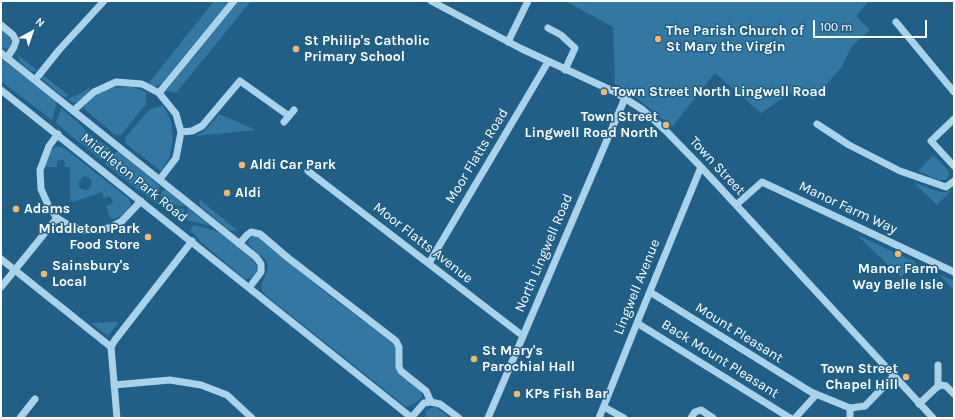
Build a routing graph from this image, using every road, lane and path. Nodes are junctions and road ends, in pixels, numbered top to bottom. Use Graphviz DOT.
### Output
graph roads {
  1 [pos="104,1"];
  2 [pos="234,1"];
  3 [pos="431,1"];
  4 [pos="528,1"];
  5 [pos="896,22"];
  6 [pos="1,25"];
  7 [pos="548,28"];
  8 [pos="508,42"];
  9 [pos="4,55"];
  10 [pos="548,62"];
  11 [pos="565,70"];
  12 [pos="35,80"];
  13 [pos="954,92"];
  14 [pos="159,93"];
  15 [pos="2,94"];
  16 [pos="625,98"];
  17 [pos="73,111"];
  18 [pos="954,119"];
  19 [pos="284,122"];
  20 [pos="817,124"];
  21 [pos="181,132"];
  22 [pos="58,134"];
  23 [pos="954,166"];
  24 [pos="701,167"];
  25 [pos="308,171"];
  26 [pos="160,179"];
  27 [pos="954,181"];
  28 [pos="141,201"];
  29 [pos="736,205"];
  30 [pos="57,218"];
  31 [pos="192,241"];
  32 [pos="240,244"];
  33 [pos="1,259"];
  34 [pos="429,263"];
  35 [pos="14,271"];
  36 [pos="954,272"];
  37 [pos="1,288"];
  38 [pos="249,288"];
  39 [pos="650,292"];
  40 [pos="637,323"];
  41 [pos="523,336"];
  42 [pos="111,347"];
  43 [pos="938,365"];
  44 [pos="894,376"];
  45 [pos="114,385"];
  46 [pos="938,386"];
  47 [pos="954,394"];
  48 [pos="816,395"];
  49 [pos="35,399"];
  50 [pos="431,402"];
  51 [pos="919,404"];
  52 [pos="604,407"];
  53 [pos="850,408"];
  54 [pos="20,418"];
  55 [pos="117,418"];
  56 [pos="252,418"];
  57 [pos="412,418"];
  58 [pos="459,418"];
  59 [pos="488,418"];
  60 [pos="599,418"];
  61 [pos="624,418"];
  62 [pos="691,418"];
  63 [pos="713,418"];
  64 [pos="790,418"];
  65 [pos="795,418"];
  66 [pos="850,418"];
  67 [pos="933,418"];
  1 -- 12 [label="street"];
  2 -- 14 [label="street"];
  3 -- 8 [label="street, Town Street"];
  4 -- 8 [label="street"];
  5 -- 13 [label="street"];
  6 -- 9 [label="street, Middleton Park Road"];
  7 -- 11 [label="street"];
  8 -- 10 [label="street, Town Street"];
  9 -- 12 [label="street, Middleton Park Road"];
  10 -- 11 [label="street, Town Street"];
  10 -- 34 [label="street, Moor Flatts Road"];
  11 -- 16 [label="street, Town Street"];
  12 -- 17 [label="street, Middleton Park Road"];
  14 -- 17 [label="street"];
  14 -- 21 [label="street"];
  15 -- 22 [label="street, Middleton Park Road"];
  16 -- 24 [label="street, Town Street"];
  16 -- 41 [label="street, North Lingwell Road"];
  17 -- 26 [label="street, Middleton Park Road"];
  18 -- 23 [label="street"];
  19 -- 21 [label="street"];
  20 -- 27 [label="street"];
  21 -- 26 [label="street"];
  22 -- 28 [label="street, Middleton Park Road"];
  22 -- 30 [label="street"];
  24 -- 29 [label="street, Town Street"];
  24 -- 39 [label="street, Lingwell Avenue"];
  25 -- 34 [label="street, Moor Flatts Avenue"];
  26 -- 32 [label="street, Middleton Park Road"];
  28 -- 30 [label="street"];
  28 -- 31 [label="street, Middleton Park Road"];
  29 -- 36 [label="street, Manor Farm Way"];
  29 -- 44 [label="street, Town Street"];
  30 -- 35 [label="street"];
  31 -- 38 [label="street, Middleton Park Road"];
  31 -- 42 [label="street"];
  32 -- 38 [label="street, Middleton Park Road"];
  32 -- 50 [label="street"];
  33 -- 35 [label="street"];
  34 -- 41 [label="street, Moor Flatts Avenue"];
  35 -- 37 [label="street"];
  35 -- 42 [label="street"];
  38 -- 57 [label="street, Middleton Park Road"];
  39 -- 40 [label="street, Lingwell Avenue"];
  39 -- 48 [label="street, Mount Pleasant"];
  40 -- 52 [label="street, Lingwell Avenue"];
  40 -- 64 [label="street, Back Mount Pleasant"];
  41 -- 59 [label="street, North Lingwell Road"];
  42 -- 45 [label="street"];
  43 -- 46 [label="street"];
  44 -- 51 [label="street, Town Street"];
  44 -- 53 [label="street"];
  45 -- 55 [label="street"];
  45 -- 56 [label="street"];
  46 -- 47 [label="street"];
  46 -- 51 [label="street"];
  48 -- 53 [label="street, Mount Pleasant"];
  48 -- 65 [label="street"];
  49 -- 54 [label="street"];
  50 -- 57 [label="street"];
  50 -- 58 [label="street"];
  51 -- 67 [label="street, Town Street"];
  52 -- 60 [label="street, Lingwell Avenue"];
  52 -- 61 [label="street"];
  53 -- 66 [label="street"];
  62 -- 63 [label="street"];
}
